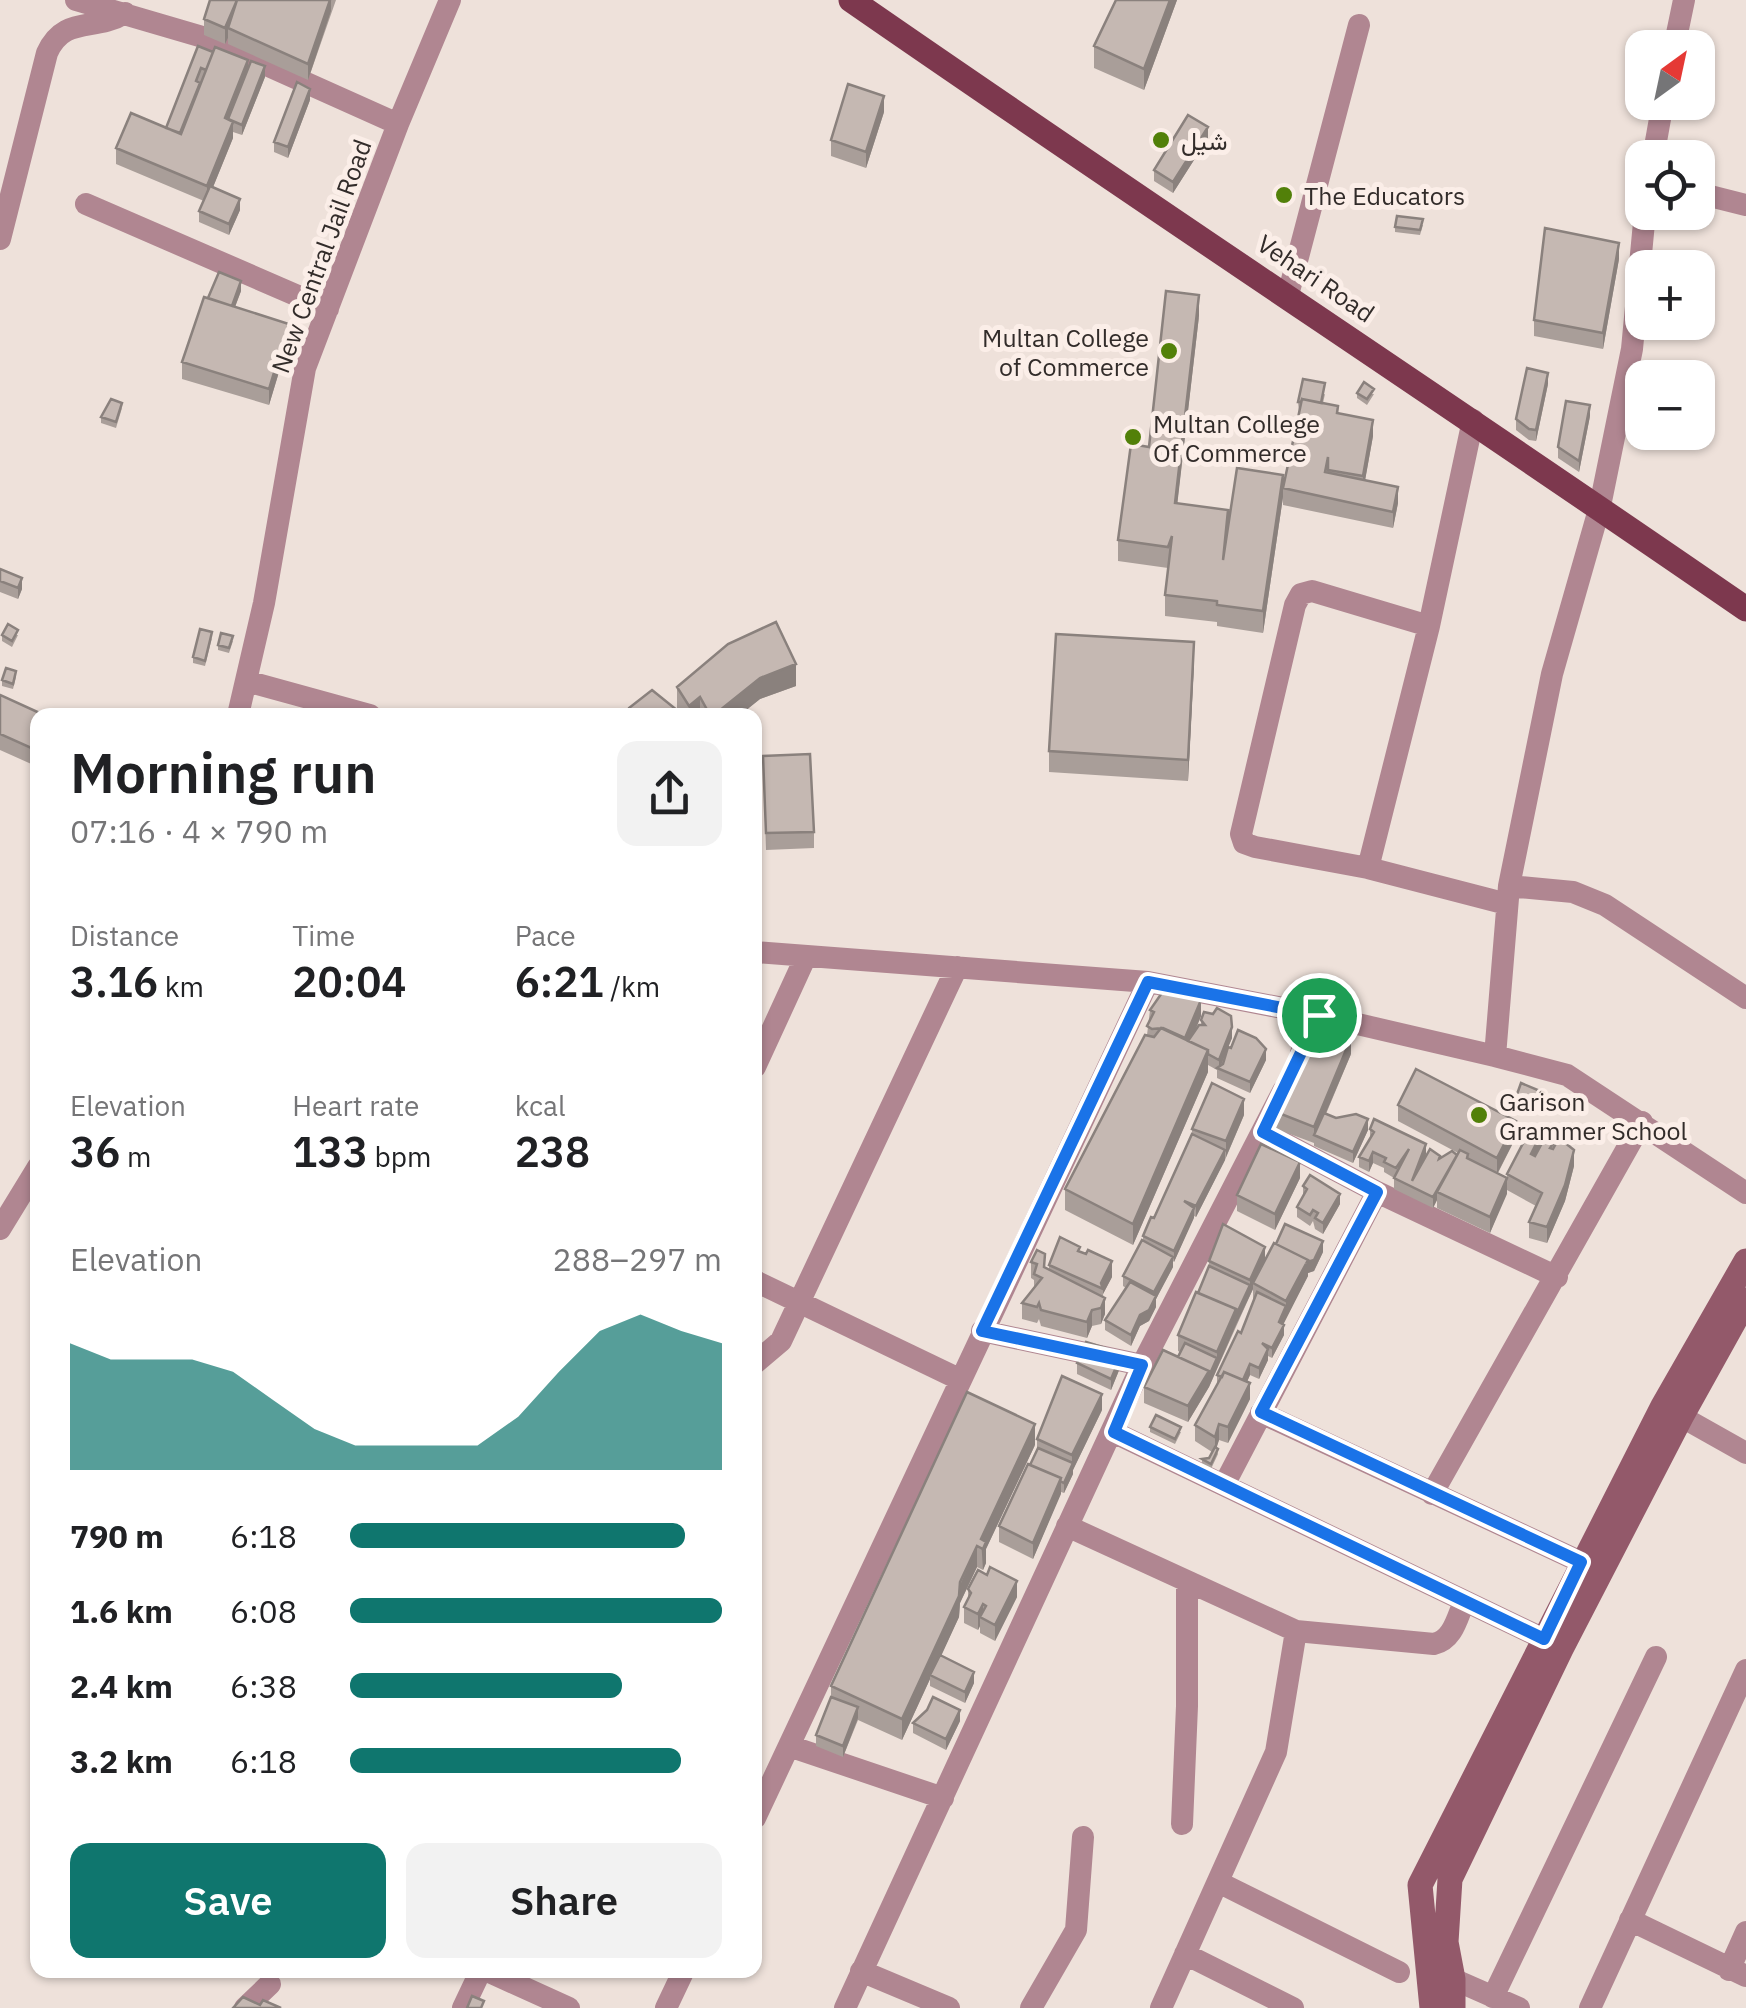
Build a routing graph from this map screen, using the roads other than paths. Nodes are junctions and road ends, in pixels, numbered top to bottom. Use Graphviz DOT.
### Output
graph roads {
  1 [pos="76,0"];
  2 [pos="450,0"];
  3 [pos="852,0"];
  4 [pos="1684,0"];
  5 [pos="125,12"];
  6 [pos="1359,25"];
  7 [pos="1678,30"];
  8 [pos="398,124"];
  9 [pos="1715,198"];
  10 [pos="86,204"];
  11 [pos="1746,206"];
  12 [pos="1643,230"];
  13 [pos="0,239"];
  14 [pos="1288,295"];
  15 [pos="328,309"];
  16 [pos="1473,420"];
  17 [pos="1600,506"];
  18 [pos="1746,609"];
  19 [pos="1430,626"];
  20 [pos="246,681"];
  21 [pos="240,708"];
  22 [pos="344,708"];
  23 [pos="1368,868"];
  24 [pos="1508,895"];
  25 [pos="762,953"];
  26 [pos="806,956"];
  27 [pos="957,967"];
  28 [pos="1148,982"];
  29 [pos="1746,998"];
  30 [pos="1319,1015"];
  31 [pos="762,1052"];
  32 [pos="1495,1056"];
  33 [pos="1642,1122"];
  34 [pos="1263,1132"];
  35 [pos="30,1180"];
  36 [pos="1377,1192"];
  37 [pos="1746,1193"];
  38 [pos="0,1229"];
  39 [pos="1746,1261"];
  40 [pos="1558,1277"];
  41 [pos="762,1285"];
  42 [pos="1746,1300"];
  43 [pos="799,1304"];
  44 [pos="982,1331"];
  45 [pos="762,1358"];
  46 [pos="1142,1365"];
  47 [pos="961,1380"];
  48 [pos="1261,1412"];
  49 [pos="1672,1412"];
  50 [pos="1114,1432"];
  51 [pos="1746,1453"];
  52 [pos="1224,1485"];
  53 [pos="1432,1494"];
  54 [pos="1067,1526"];
  55 [pos="1581,1562"];
  56 [pos="1187,1582"];
  57 [pos="1464,1602"];
  58 [pos="1296,1630"];
  59 [pos="1544,1639"];
  60 [pos="1656,1657"];
  61 [pos="1746,1670"];
  62 [pos="788,1746"];
  63 [pos="943,1798"];
  64 [pos="762,1803"];
  65 [pos="1182,1824"];
  66 [pos="1083,1837"];
  67 [pos="1218,1882"];
  68 [pos="1630,1920"];
  69 [pos="1746,1932"];
  70 [pos="1185,1954"];
  71 [pos="861,1970"];
  72 [pos="1399,1972"];
  73 [pos="1738,1973"];
  74 [pos="479,1978"];
  75 [pos="501,1978"];
  76 [pos="680,1978"];
  77 [pos="1453,1980"];
  78 [pos="1493,1997"];
  79 [pos="462,2008"];
  80 [pos="569,2008"];
  81 [pos="666,2008"];
  82 [pos="845,2008"];
  83 [pos="949,2008"];
  84 [pos="1031,2008"];
  85 [pos="1161,2008"];
  86 [pos="1293,2008"];
  87 [pos="1432,2008"];
  88 [pos="1453,2008"];
  89 [pos="1519,2008"];
  90 [pos="1590,2008"];
  1 -- 5 [label="street"];
  2 -- 8 [label="street, New Central Jail Road"];
  3 -- 14 [label="main road, Vehari Road"];
  4 -- 7 [label="street"];
  5 -- 8 [label="street"];
  5 -- 13 [label="street"];
  6 -- 14 [label="street"];
  8 -- 15 [label="street, New Central Jail Road"];
  9 -- 11 [label="street"];
  10 -- 15 [label="street"];
  12 -- 17 [label="street"];
  14 -- 16 [label="main road, Vehari Road"];
  15 -- 20 [label="street, New Central Jail Road"];
  16 -- 17 [label="main road, Vehari Road"];
  16 -- 19 [label="street"];
  17 -- 18 [label="main road, Vehari Road"];
  17 -- 24 [label="street"];
  19 -- 23 [label="street"];
  19 -- 23 [label="street"];
  20 -- 21 [label="street, New Central Jail Road"];
  20 -- 22 [label="street"];
  23 -- 24 [label="street"];
  24 -- 29 [label="street"];
  24 -- 32 [label="street"];
  25 -- 26 [label="street"];
  26 -- 27 [label="street"];
  26 -- 31 [label="street"];
  27 -- 28 [label="street"];
  27 -- 43 [label="street"];
  28 -- 30 [label="street"];
  28 -- 44 [label="street"];
  30 -- 32 [label="street"];
  30 -- 34 [label="street"];
  32 -- 33 [label="street"];
  33 -- 37 [label="street"];
  33 -- 40 [label="street"];
  34 -- 36 [label="street"];
  34 -- 46 [label="street"];
  35 -- 38 [label="street"];
  36 -- 40 [label="street"];
  36 -- 48 [label="street"];
  39 -- 49 [label="main road"];
  40 -- 53 [label="street"];
  41 -- 43 [label="street"];
  42 -- 49 [label="main road"];
  43 -- 45 [label="street"];
  43 -- 47 [label="street"];
  44 -- 46 [label="street"];
  44 -- 47 [label="street"];
  46 -- 50 [label="street"];
  47 -- 62 [label="street"];
  48 -- 52 [label="street"];
  48 -- 53 [label="street"];
  49 -- 51 [label="street"];
  49 -- 55 [label="main road"];
  49 -- 77 [label="main road"];
  50 -- 52 [label="street"];
  50 -- 54 [label="street"];
  52 -- 57 [label="street"];
  53 -- 55 [label="street"];
  54 -- 56 [label="street"];
  54 -- 63 [label="street"];
  55 -- 59 [label="main road"];
  56 -- 58 [label="street"];
  56 -- 65 [label="street"];
  57 -- 58 [label="street"];
  57 -- 59 [label="street"];
  58 -- 67 [label="street"];
  59 -- 87 [label="main road"];
  60 -- 78 [label="street"];
  61 -- 68 [label="street"];
  62 -- 63 [label="street"];
  62 -- 64 [label="street"];
  63 -- 71 [label="street"];
  66 -- 84 [label="street"];
  67 -- 70 [label="street"];
  67 -- 72 [label="street"];
  68 -- 73 [label="street"];
  68 -- 90 [label="street"];
  69 -- 73 [label="street"];
  70 -- 85 [label="street"];
  70 -- 86 [label="street"];
  71 -- 82 [label="street"];
  71 -- 83 [label="street"];
  74 -- 79 [label="street"];
  75 -- 80 [label="street"];
  76 -- 81 [label="street"];
  77 -- 78 [label="street"];
  77 -- 88 [label="main road"];
  78 -- 89 [label="street"];
}
